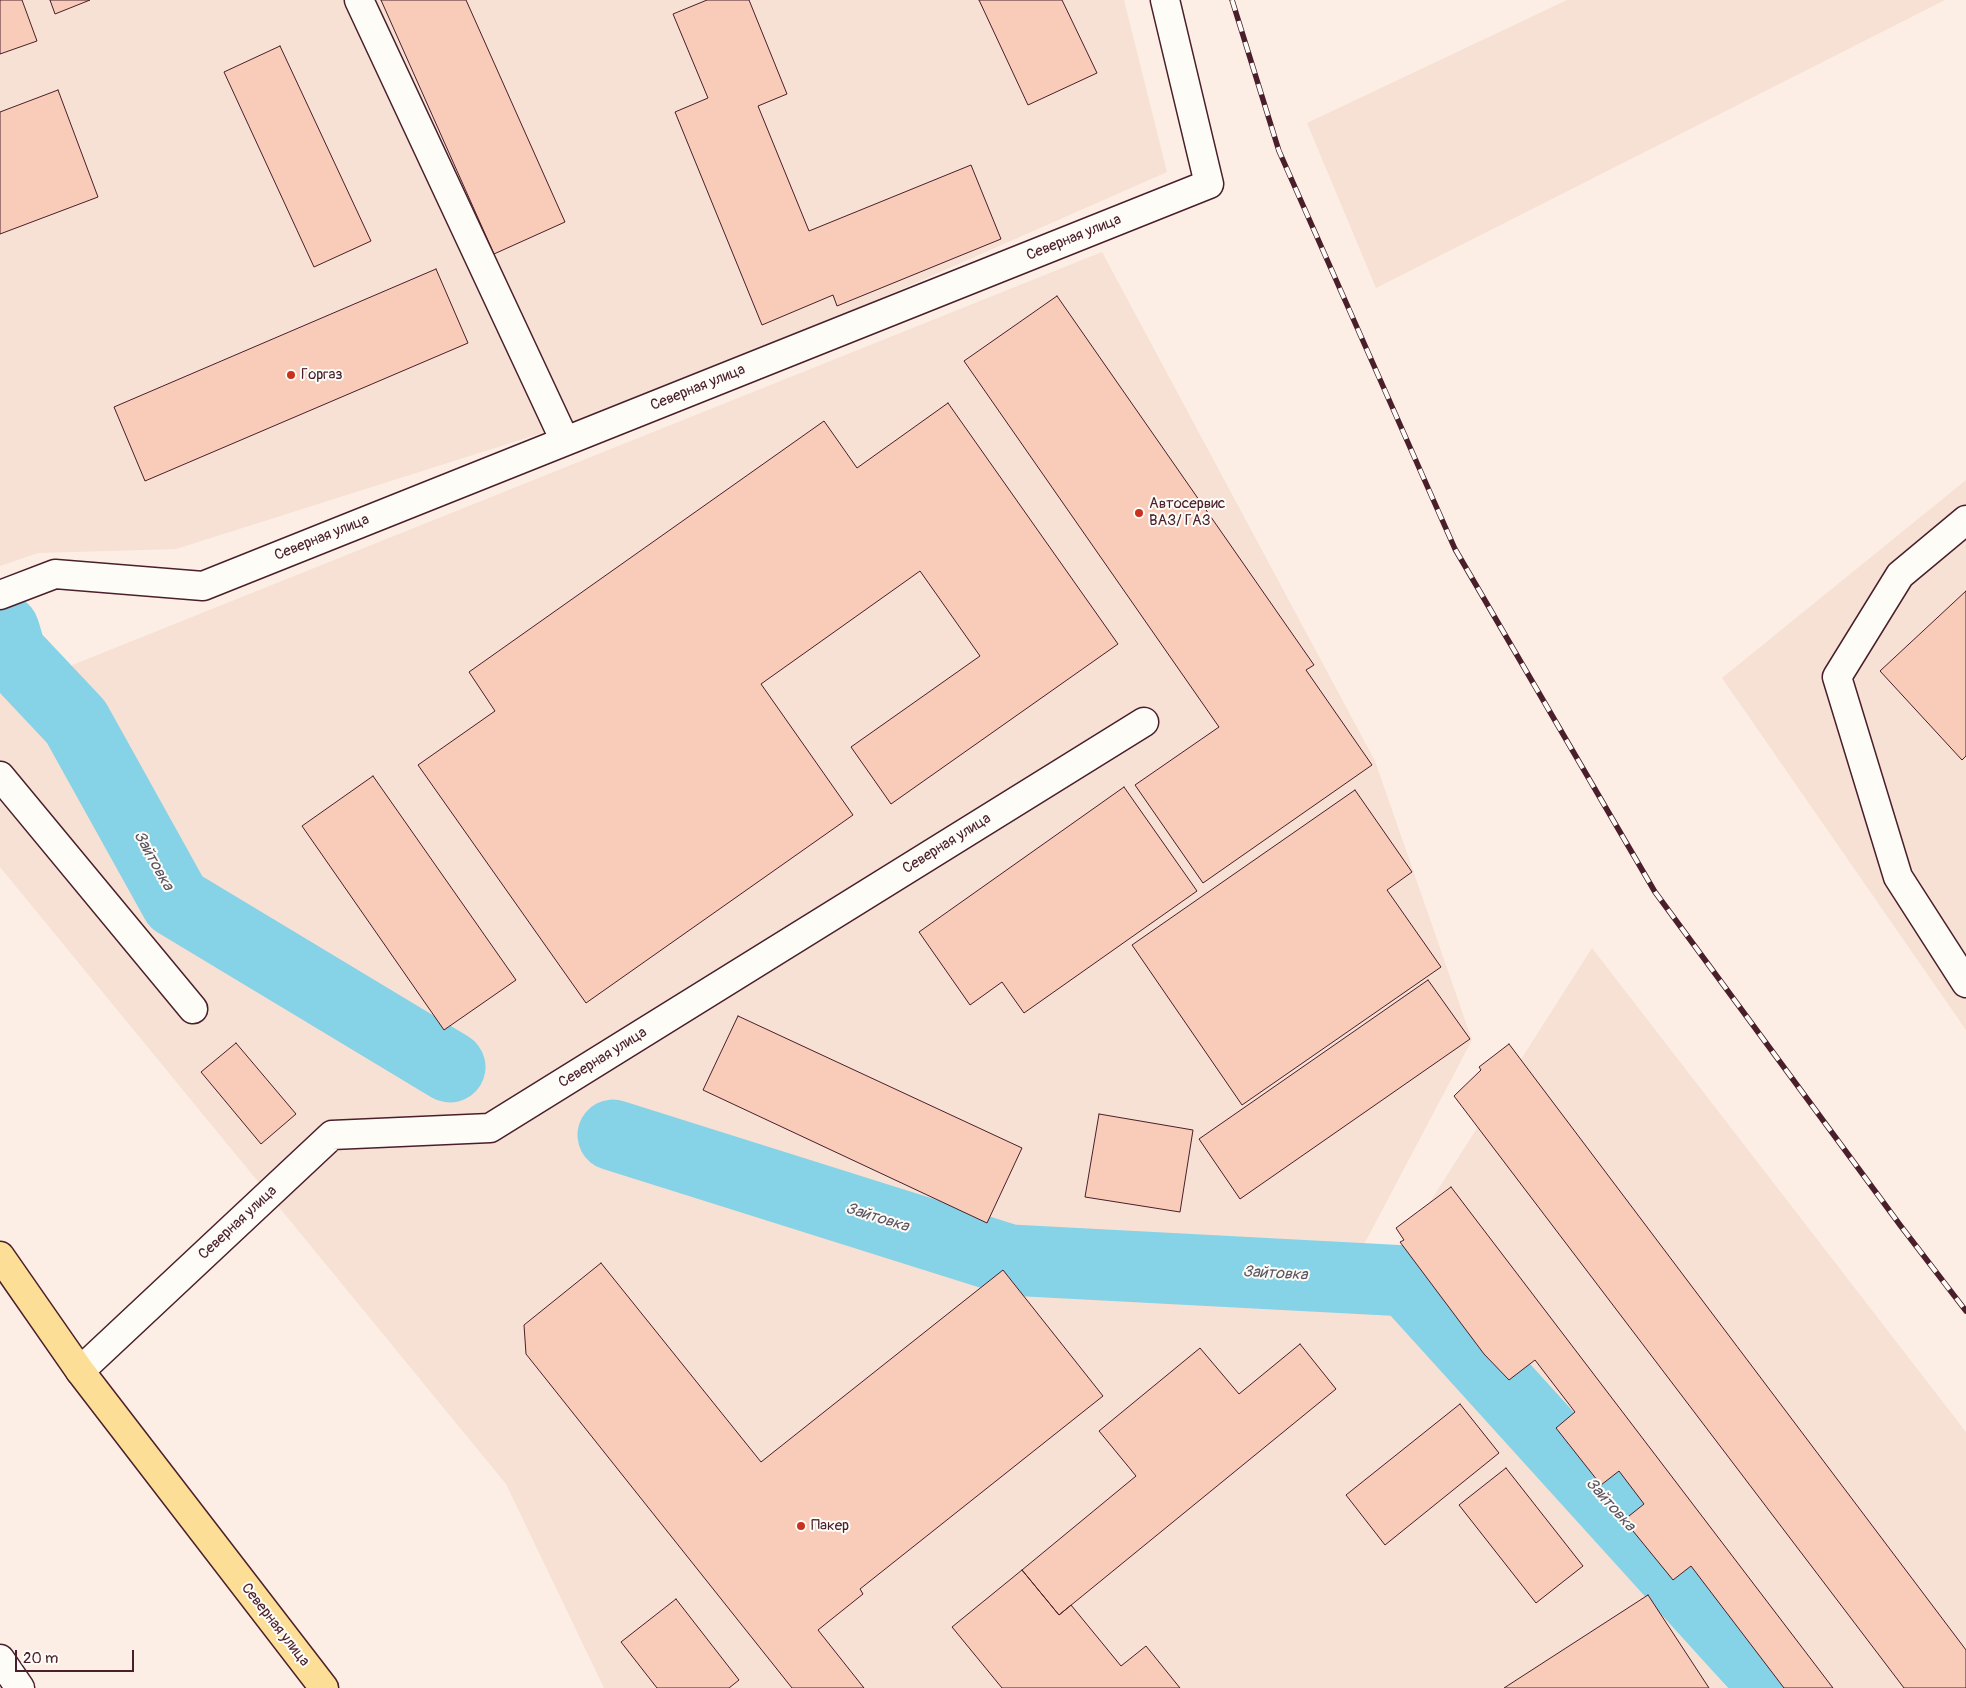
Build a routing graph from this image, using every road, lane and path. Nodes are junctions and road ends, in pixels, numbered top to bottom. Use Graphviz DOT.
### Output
graph roads {
  1 [pos="359,0"];
  2 [pos="1165,0"];
  3 [pos="565,441"];
  4 [pos="1966,520"];
  5 [pos="0,595"];
  6 [pos="1144,722"];
  7 [pos="0,776"];
  8 [pos="1966,983"];
  9 [pos="193,1009"];
  10 [pos="0,1256"];
  11 [pos="80,1371"];
  12 [pos="0,1659"];
  13 [pos="20,1688"];
  14 [pos="324,1688"];
  1 -- 3 [label="street"];
  2 -- 3 [label="street, Северная улица"];
  3 -- 5 [label="street, Северная улица"];
  4 -- 8 [label="street"];
  6 -- 11 [label="street, Северная улица"];
  7 -- 9 [label="street"];
  10 -- 11 [label="main road, Северная улица"];
  11 -- 14 [label="main road, Северная улица"];
  12 -- 13 [label="street"];
}
